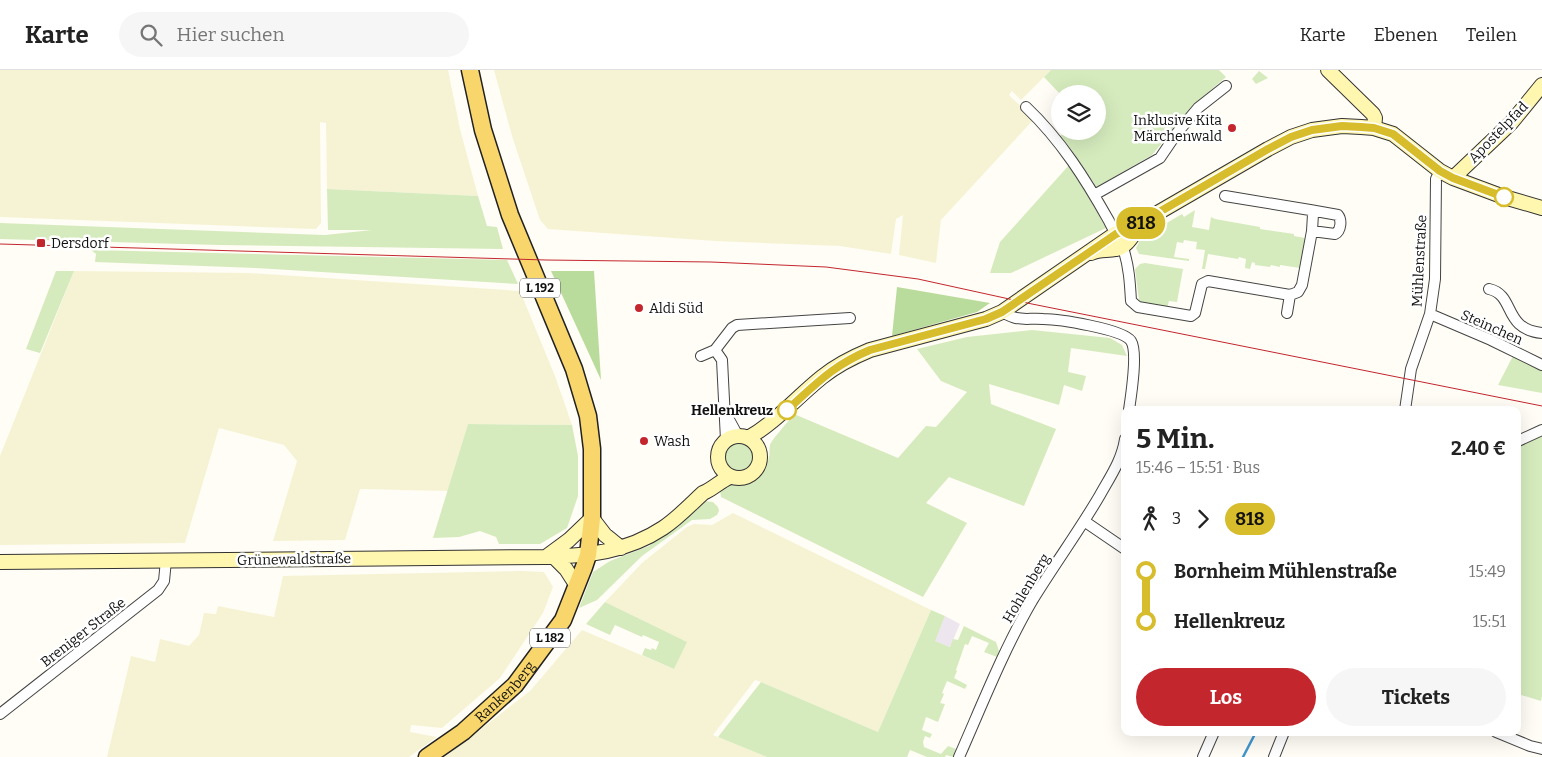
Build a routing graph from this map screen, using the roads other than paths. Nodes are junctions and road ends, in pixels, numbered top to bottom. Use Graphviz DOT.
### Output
graph roads {
  1 [pos="470,70"];
  2 [pos="1328,70"];
  3 [pos="1542,85"];
  4 [pos="1226,86"];
  5 [pos="1026,107"];
  6 [pos="1374,128"];
  7 [pos="1440,171"];
  8 [pos="1453,178"];
  9 [pos="1094,195"];
  10 [pos="1225,196"];
  11 [pos="1542,208"];
  12 [pos="1310,210"];
  13 [pos="1312,231"];
  14 [pos="1119,240"];
  15 [pos="1494,288"];
  16 [pos="1290,295"];
  17 [pos="1002,312"];
  18 [pos="1287,313"];
  19 [pos="1430,314"];
  20 [pos="850,318"];
  21 [pos="1542,333"];
  22 [pos="715,350"];
  23 [pos="701,356"];
  24 [pos="1542,365"];
  25 [pos="1129,406"];
  26 [pos="1406,406"];
  27 [pos="788,409"];
  28 [pos="1542,430"];
  29 [pos="737,438"];
  30 [pos="1521,440"];
  31 [pos="759,450"];
  32 [pos="1121,457"];
  33 [pos="720,467"];
  34 [pos="730,477"];
  35 [pos="703,492"];
  36 [pos="592,518"];
  37 [pos="1084,522"];
  38 [pos="1121,546"];
  39 [pos="621,548"];
  40 [pos="588,554"];
  41 [pos="550,557"];
  42 [pos="166,560"];
  43 [pos="0,562"];
  44 [pos="577,586"];
  45 [pos="0,714"];
  46 [pos="1212,736"];
  47 [pos="1282,736"];
  48 [pos="1506,736"];
  49 [pos="1542,749"];
  50 [pos="427,757"];
  51 [pos="959,757"];
  52 [pos="1203,757"];
  53 [pos="1274,757"];
  1 -- 36 [label="main road, L 192"];
  2 -- 6 [label="street"];
  3 -- 8 [label="street, Apostelpfad"];
  4 -- 9 [label="street"];
  5 -- 9 [label="street"];
  6 -- 7 [label="street"];
  6 -- 14 [label="street"];
  7 -- 8 [label="street"];
  7 -- 19 [label="street, Mühlenstraße"];
  8 -- 11 [label="street"];
  9 -- 14 [label="street"];
  10 -- 12 [label="street"];
  12 -- 13 [label="street"];
  12 -- 13 [label="street"];
  13 -- 16 [label="street"];
  14 -- 16 [label="street"];
  14 -- 17 [label="street"];
  15 -- 21 [label="street"];
  16 -- 18 [label="street"];
  17 -- 25 [label="street"];
  17 -- 27 [label="street"];
  19 -- 24 [label="street, Steinchen"];
  19 -- 26 [label="street, Mühlenstraße"];
  20 -- 22 [label="street"];
  22 -- 23 [label="street"];
  22 -- 29 [label="street"];
  27 -- 29 [label="street"];
  27 -- 31 [label="street"];
  28 -- 30 [label="street"];
  29 -- 31 [label="street"];
  29 -- 33 [label="street"];
  31 -- 34 [label="street"];
  32 -- 37 [label="street, Hohlenberg"];
  33 -- 34 [label="street"];
  33 -- 35 [label="street"];
  34 -- 35 [label="street"];
  35 -- 39 [label="street, Grünewaldstraße"];
  36 -- 39 [label="street"];
  36 -- 40 [label="main road, L 192"];
  36 -- 41 [label="street"];
  37 -- 38 [label="street"];
  37 -- 51 [label="street, Hohlenberg"];
  39 -- 40 [label="street, Grünewaldstraße"];
  40 -- 41 [label="street, Grünewaldstraße"];
  40 -- 44 [label="main road, Rankenberg / L 182"];
  41 -- 42 [label="street, Grünewaldstraße"];
  41 -- 44 [label="street"];
  42 -- 43 [label="street, Grünewaldstraße"];
  42 -- 45 [label="street, Breniger Straße"];
  44 -- 50 [label="main road, Rankenberg / L 182"];
  46 -- 52 [label="street"];
  47 -- 53 [label="street"];
  48 -- 49 [label="street"];
}
